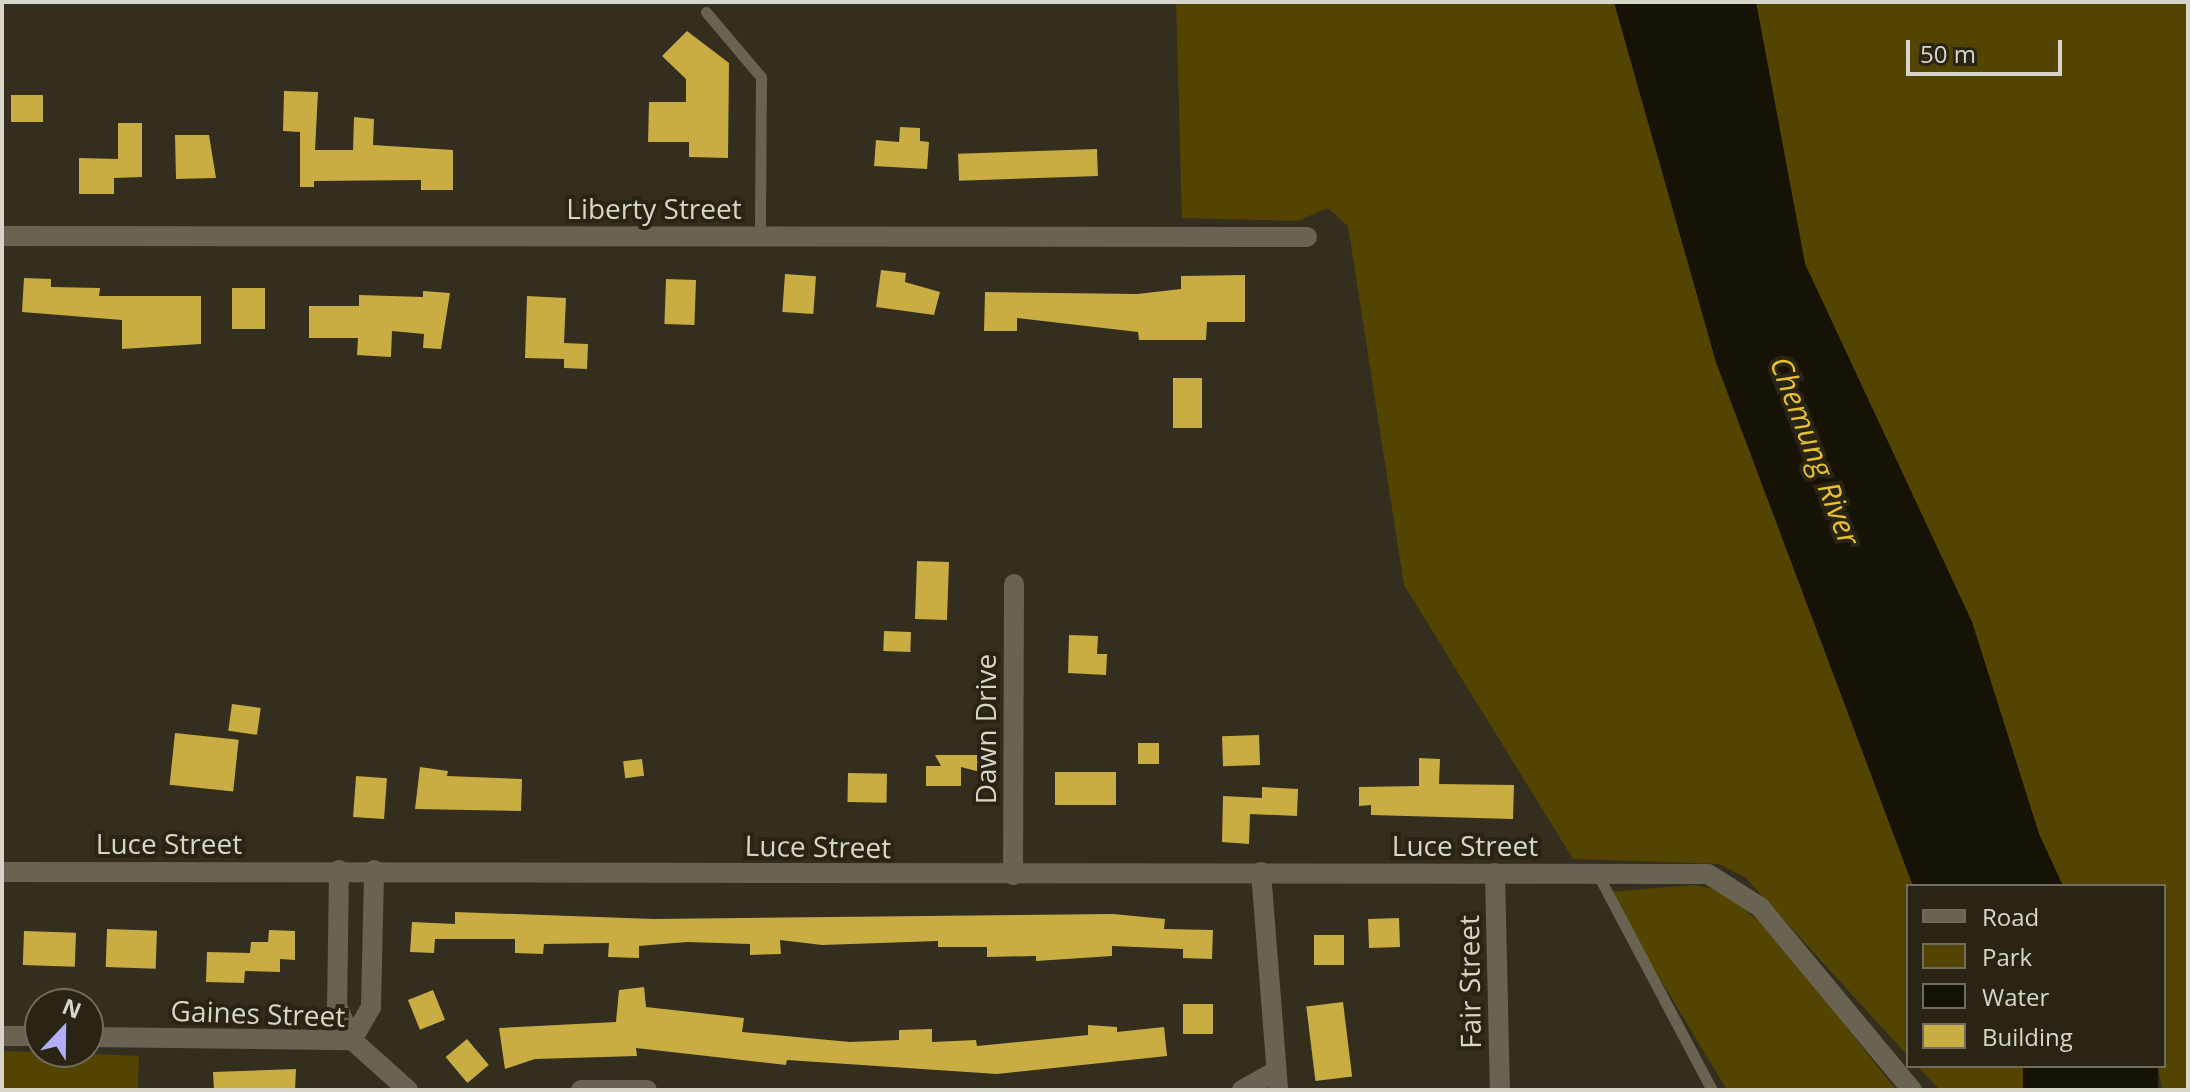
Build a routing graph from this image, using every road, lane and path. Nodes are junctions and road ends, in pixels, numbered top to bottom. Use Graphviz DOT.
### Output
graph roads {
  1 [pos="706,12"];
  2 [pos="2,236"];
  3 [pos="760,236"];
  4 [pos="1307,237"];
  5 [pos="1014,584"];
  6 [pos="339,870"];
  7 [pos="374,870"];
  8 [pos="2,872"];
  9 [pos="1261,872"];
  10 [pos="1495,873"];
  11 [pos="1597,873"];
  12 [pos="1013,875"];
  13 [pos="2,1036"];
  14 [pos="24,1036"];
  15 [pos="104,1037"];
  16 [pos="352,1040"];
  17 [pos="1277,1081"];
  18 [pos="408,1090"];
  19 [pos="581,1090"];
  20 [pos="647,1090"];
  21 [pos="1242,1090"];
  22 [pos="1500,1090"];
  23 [pos="1712,1090"];
  24 [pos="1912,1090"];
  1 -- 3 [label="lane"];
  2 -- 3 [label="street, Liberty Street"];
  3 -- 4 [label="street, Liberty Street"];
  5 -- 12 [label="street, Dawn Drive"];
  6 -- 7 [label="street, Luce Street"];
  6 -- 8 [label="street, Luce Street"];
  6 -- 16 [label="street"];
  7 -- 12 [label="street, Luce Street"];
  7 -- 16 [label="street"];
  9 -- 10 [label="street, Luce Street"];
  9 -- 12 [label="street, Luce Street"];
  9 -- 17 [label="street"];
  10 -- 11 [label="street, Luce Street"];
  10 -- 22 [label="street, Fair Street"];
  11 -- 23 [label="lane"];
  11 -- 24 [label="street, Luce Street"];
  13 -- 14 [label="street"];
  15 -- 16 [label="street, Gaines Street"];
  16 -- 18 [label="street, Gaines Street"];
  17 -- 21 [label="street"];
  19 -- 20 [label="street"];
}
